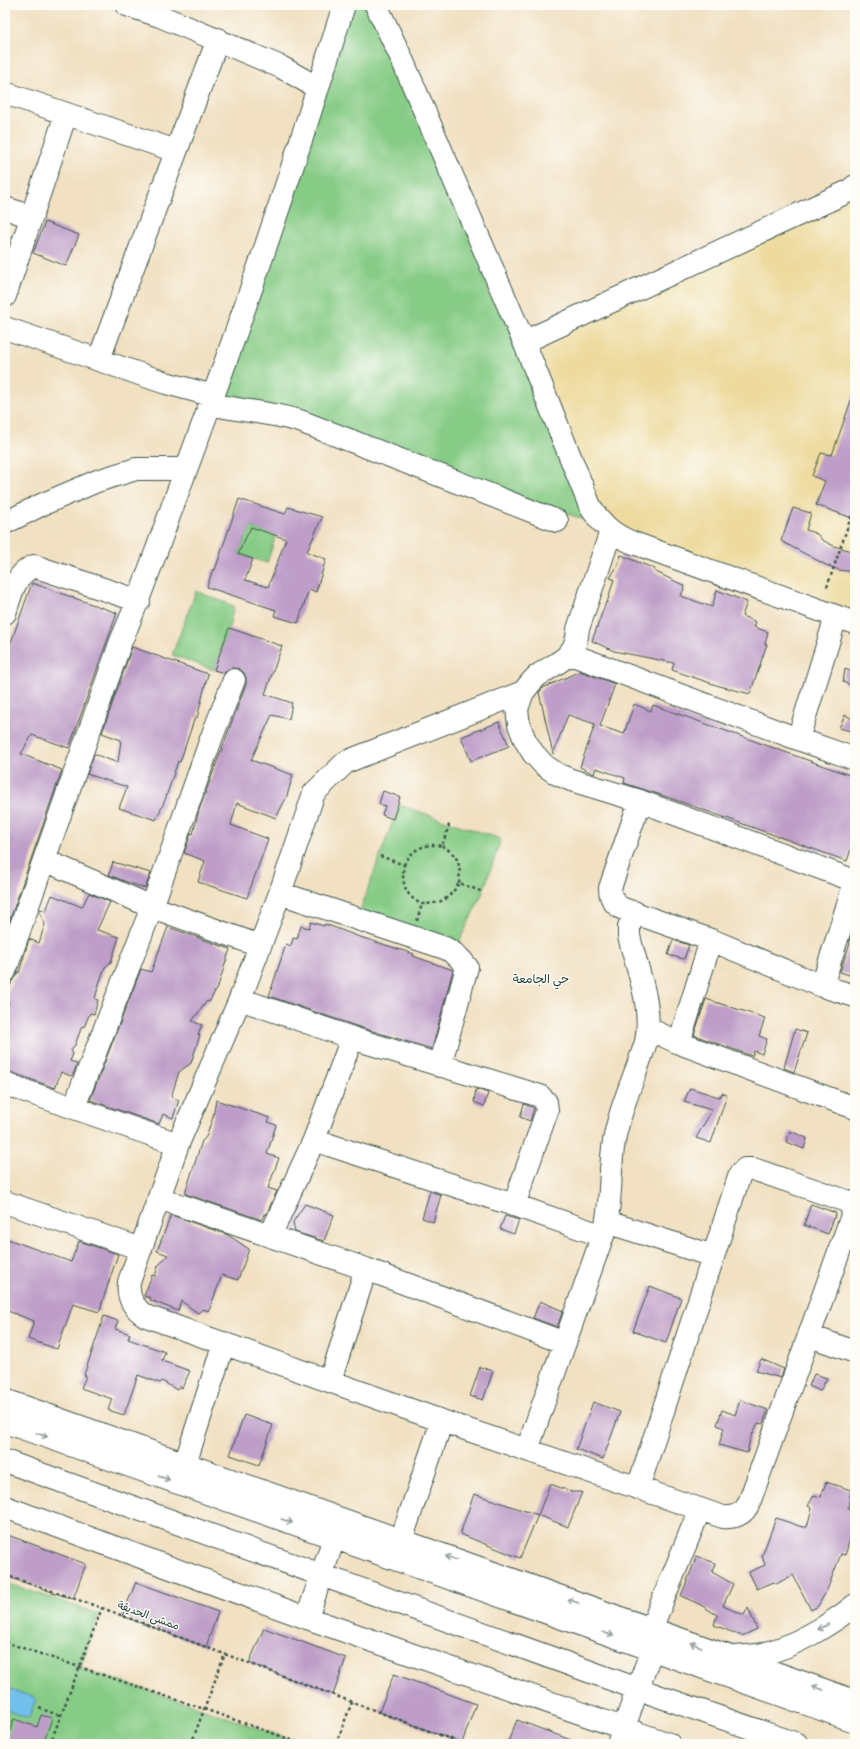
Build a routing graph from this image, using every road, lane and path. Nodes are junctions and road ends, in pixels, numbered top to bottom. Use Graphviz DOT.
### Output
graph roads {
  1 [pos="127,5"];
  2 [pos="344,5"];
  3 [pos="376,5"];
  4 [pos="162,10"];
  5 [pos="218,39"];
  6 [pos="318,88"];
  7 [pos="5,93"];
  8 [pos="66,114"];
  9 [pos="176,151"];
  10 [pos="855,186"];
  11 [pos="5,208"];
  12 [pos="32,217"];
  13 [pos="5,296"];
  14 [pos="5,328"];
  15 [pos="524,342"];
  16 [pos="99,359"];
  17 [pos="212,400"];
  18 [pos="186,469"];
  19 [pos="855,519"];
  20 [pos="557,521"];
  21 [pos="5,523"];
  22 [pos="611,531"];
  23 [pos="827,587"];
  24 [pos="139,602"];
  25 [pos="5,613"];
  26 [pos="846,620"];
  27 [pos="570,654"];
  28 [pos="234,680"];
  29 [pos="523,692"];
  30 [pos="798,739"];
  31 [pos="855,759"];
  32 [pos="640,801"];
  33 [pos="450,822"];
  34 [pos="442,846"];
  35 [pos="380,856"];
  36 [pos="44,860"];
  37 [pos="404,865"];
  38 [pos="855,882"];
  39 [pos="459,883"];
  40 [pos="483,892"];
  41 [pos="280,893"];
  42 [pos="152,907"];
  43 [pos="634,912"];
  44 [pos="14,916"];
  45 [pos="711,940"];
  46 [pos="260,946"];
  47 [pos="5,971"];
  48 [pos="822,986"];
  49 [pos="855,996"];
  50 [pos="240,999"];
  51 [pos="649,1030"];
  52 [pos="352,1038"];
  53 [pos="679,1043"];
  54 [pos="440,1066"];
  55 [pos="5,1084"];
  56 [pos="74,1107"];
  57 [pos="855,1108"];
  58 [pos="314,1140"];
  59 [pos="178,1144"];
  60 [pos="159,1198"];
  61 [pos="5,1202"];
  62 [pos="514,1205"];
  63 [pos="855,1205"];
  64 [pos="605,1229"];
  65 [pos="270,1236"];
  66 [pos="141,1249"];
  67 [pos="713,1256"];
  68 [pos="366,1269"];
  69 [pos="810,1336"];
  70 [pos="224,1343"];
  71 [pos="565,1343"];
  72 [pos="855,1352"];
  73 [pos="330,1381"];
  74 [pos="5,1400"];
  75 [pos="442,1421"];
  76 [pos="5,1422"];
  77 [pos="528,1450"];
  78 [pos="5,1462"];
  79 [pos="185,1464"];
  80 [pos="638,1488"];
  81 [pos="5,1507"];
  82 [pos="700,1509"];
  83 [pos="334,1538"];
  84 [pos="402,1540"];
  85 [pos="322,1575"];
  86 [pos="6,1576"];
  87 [pos="5,1581"];
  88 [pos="501,1586"];
  89 [pos="855,1605"];
  90 [pos="102,1608"];
  91 [pos="307,1618"];
  92 [pos="652,1639"];
  93 [pos="5,1642"];
  94 [pos="225,1654"];
  95 [pos="731,1657"];
  96 [pos="80,1668"];
  97 [pos="638,1689"];
  98 [pos="855,1701"];
  99 [pos="352,1702"];
  100 [pos="40,1708"];
  101 [pos="204,1709"];
  102 [pos="61,1716"];
  103 [pos="855,1720"];
  104 [pos="621,1736"];
  105 [pos="50,1744"];
  106 [pos="191,1744"];
  107 [pos="303,1744"];
  108 [pos="336,1744"];
  109 [pos="464,1744"];
  110 [pos="669,1744"];
  111 [pos="797,1744"];
  1 -- 4 [label="street"];
  2 -- 6 [label="street"];
  3 -- 15 [label="street"];
  4 -- 5 [label="street"];
  5 -- 6 [label="street"];
  5 -- 9 [label="street"];
  6 -- 17 [label="street"];
  7 -- 8 [label="street"];
  8 -- 9 [label="street"];
  8 -- 12 [label="street"];
  9 -- 16 [label="street"];
  10 -- 15 [label="street"];
  11 -- 12 [label="street"];
  12 -- 13 [label="street"];
  14 -- 16 [label="street"];
  15 -- 22 [label="street"];
  16 -- 17 [label="street"];
  17 -- 18 [label="street"];
  17 -- 20 [label="street"];
  18 -- 21 [label="street"];
  18 -- 24 [label="street"];
  19 -- 23 [label="path"];
  22 -- 26 [label="street"];
  22 -- 27 [label="street"];
  24 -- 25 [label="street"];
  24 -- 36 [label="street"];
  26 -- 30 [label="street"];
  27 -- 29 [label="street"];
  27 -- 30 [label="street"];
  28 -- 42 [label="street"];
  29 -- 32 [label="street"];
  29 -- 41 [label="street"];
  30 -- 31 [label="street"];
  32 -- 38 [label="street"];
  32 -- 43 [label="street"];
  33 -- 34 [label="path"];
  34 -- 37 [label="path"];
  34 -- 39 [label="path"];
  35 -- 37 [label="path"];
  36 -- 42 [label="street"];
  36 -- 44 [label="street"];
  37 -- 39 [label="path"];
  38 -- 48 [label="street"];
  39 -- 40 [label="path"];
  41 -- 46 [label="street"];
  41 -- 54 [label="street"];
  42 -- 46 [label="street"];
  42 -- 56 [label="street"];
  43 -- 45 [label="street"];
  43 -- 51 [label="street"];
  44 -- 47 [label="street"];
  45 -- 48 [label="street"];
  45 -- 53 [label="street"];
  46 -- 50 [label="street"];
  48 -- 49 [label="street"];
  50 -- 52 [label="street"];
  50 -- 59 [label="street"];
  51 -- 53 [label="street"];
  51 -- 64 [label="street"];
  52 -- 54 [label="street"];
  52 -- 58 [label="street"];
  53 -- 57 [label="street"];
  54 -- 62 [label="street"];
  55 -- 56 [label="street"];
  56 -- 59 [label="street"];
  58 -- 62 [label="street"];
  58 -- 65 [label="street"];
  59 -- 60 [label="street"];
  60 -- 65 [label="street"];
  60 -- 66 [label="street"];
  61 -- 66 [label="street"];
  62 -- 64 [label="street"];
  63 -- 67 [label="street"];
  63 -- 69 [label="street"];
  64 -- 67 [label="street"];
  64 -- 71 [label="street"];
  65 -- 68 [label="street"];
  66 -- 70 [label="street"];
  67 -- 80 [label="street"];
  68 -- 71 [label="street"];
  68 -- 73 [label="street"];
  69 -- 72 [label="street"];
  69 -- 82 [label="street"];
  70 -- 73 [label="street"];
  70 -- 79 [label="street"];
  71 -- 77 [label="street"];
  73 -- 75 [label="street"];
  74 -- 79 [label="street"];
  75 -- 77 [label="street"];
  75 -- 84 [label="street"];
  76 -- 83 [label="street, one-way"];
  77 -- 80 [label="street"];
  78 -- 85 [label="street"];
  79 -- 84 [label="street"];
  80 -- 82 [label="street"];
  81 -- 91 [label="street"];
  82 -- 92 [label="street"];
  83 -- 85 [label="street"];
  83 -- 88 [label="street"];
  88 -- 84 [label="street, one-way"];
  85 -- 91 [label="street"];
  85 -- 97 [label="street"];
  86 -- 87 [label="path"];
  86 -- 90 [label="path"];
  88 -- 92 [label="street"];
  89 -- 95 [label="street, one-way"];
  90 -- 94 [label="path, ممشى الحديقة"];
  90 -- 96 [label="path, ممشى الحديقة"];
  91 -- 104 [label="street"];
  95 -- 92 [label="street, one-way"];
  92 -- 97 [label="street"];
  92 -- 103 [label="street"];
  93 -- 96 [label="path"];
  94 -- 99 [label="path, ممشى الحديقة"];
  94 -- 101 [label="path"];
  98 -- 95 [label="street, one-way"];
  96 -- 101 [label="path"];
  96 -- 102 [label="path, ممشى الحديقة"];
  97 -- 104 [label="street"];
  97 -- 111 [label="street"];
  99 -- 108 [label="path"];
  99 -- 109 [label="path, ممشى الحديقة"];
  100 -- 102 [label="path"];
  101 -- 106 [label="path"];
  101 -- 107 [label="path"];
  102 -- 105 [label="path, ممشى الحديقة"];
  104 -- 110 [label="street"];
}
